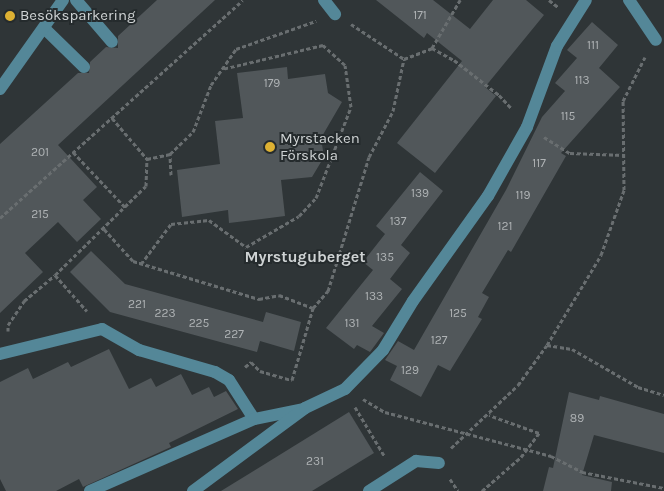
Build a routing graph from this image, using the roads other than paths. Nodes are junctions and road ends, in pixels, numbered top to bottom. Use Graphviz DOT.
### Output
graph roads {
  1 [pos="63,0"];
  2 [pos="76,0"];
  3 [pos="324,0"];
  4 [pos="586,0"];
  5 [pos="629,0"];
  6 [pos="335,14"];
  7 [pos="44,28"];
  8 [pos="656,40"];
  9 [pos="112,42"];
  10 [pos="84,67"];
  11 [pos="2,85"];
  12 [pos="4,354"];
  13 [pos="305,408"];
  14 [pos="254,419"];
  15 [pos="439,463"];
  16 [pos="90,491"];
  17 [pos="193,491"];
  18 [pos="369,491"];
  1 -- 7 [label="street"];
  2 -- 9 [label="street"];
  3 -- 6 [label="street"];
  4 -- 13 [label="street"];
  5 -- 8 [label="street"];
  7 -- 10 [label="street"];
  7 -- 11 [label="street"];
  12 -- 14 [label="street"];
  13 -- 14 [label="street"];
  13 -- 17 [label="street"];
  14 -- 16 [label="street"];
  15 -- 18 [label="street"];
}
